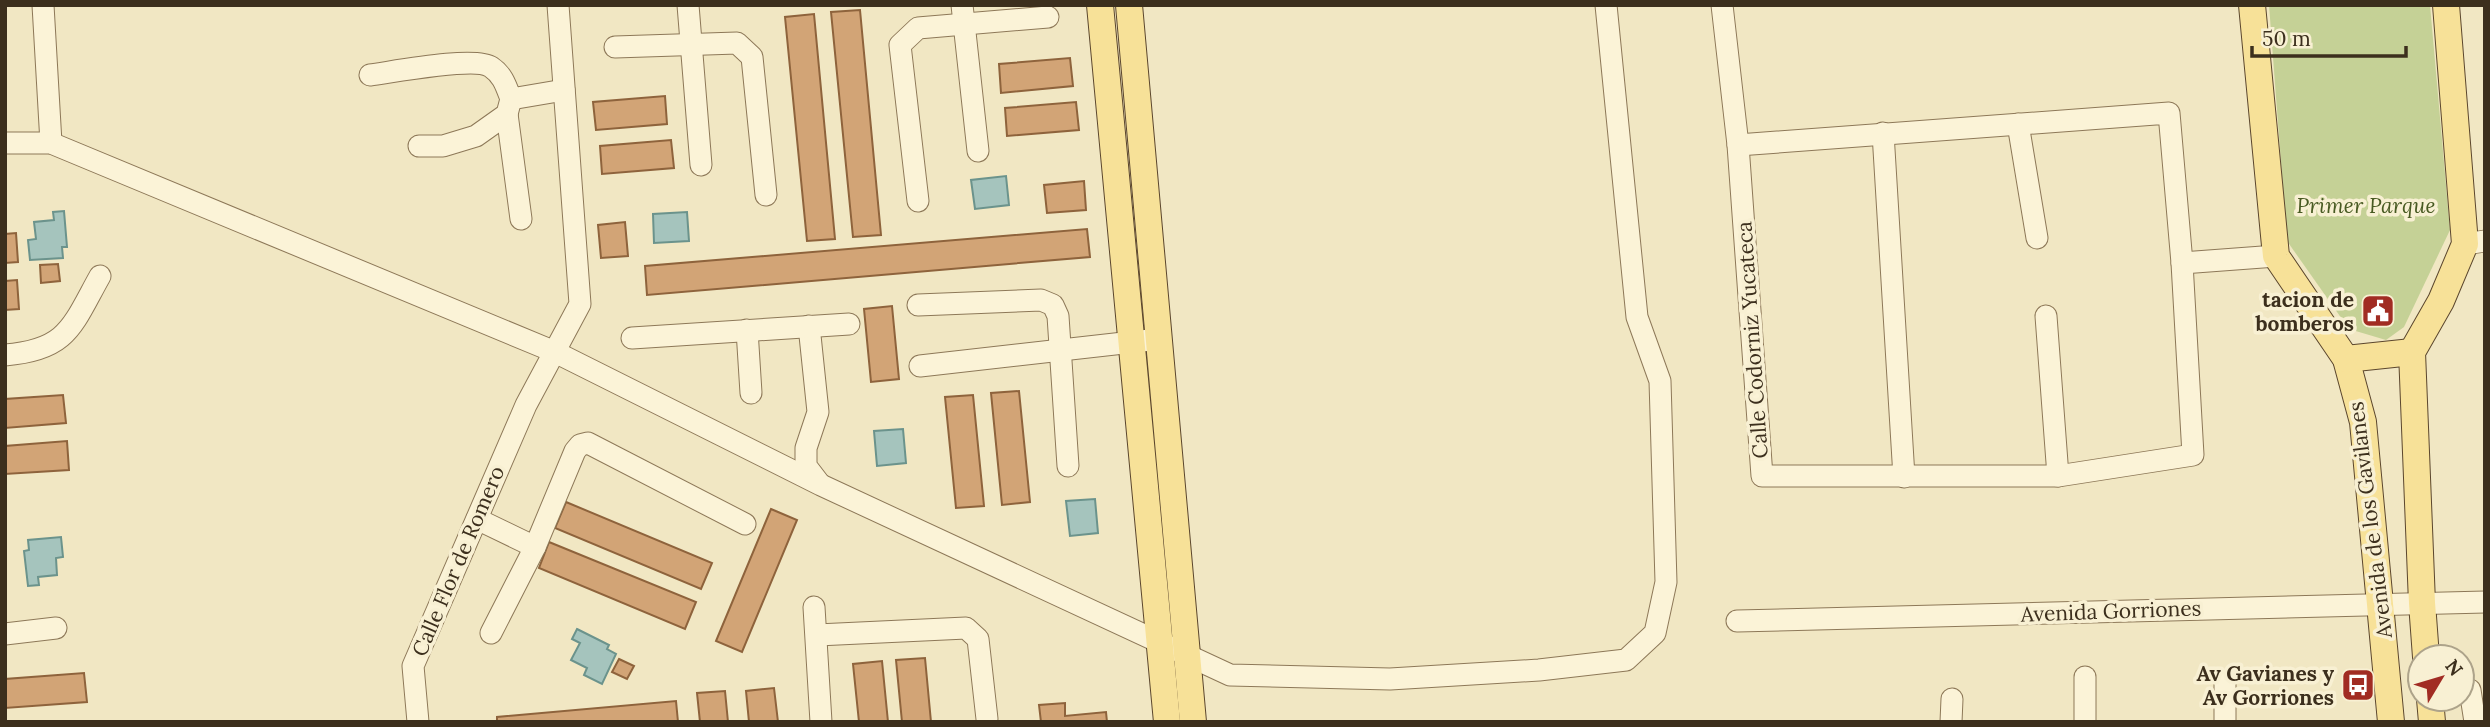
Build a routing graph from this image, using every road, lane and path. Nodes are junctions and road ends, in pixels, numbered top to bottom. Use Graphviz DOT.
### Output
graph roads {
  1 [pos="43,5"];
  2 [pos="558,5"];
  3 [pos="688,5"];
  4 [pos="1100,5"];
  5 [pos="1129,5"];
  6 [pos="1606,5"];
  7 [pos="1722,5"];
  8 [pos="2252,5"];
  9 [pos="2446,5"];
  10 [pos="962,15"];
  11 [pos="1048,17"];
  12 [pos="691,45"];
  13 [pos="615,47"];
  14 [pos="370,75"];
  15 [pos="564,90"];
  16 [pos="509,107"];
  17 [pos="2018,124"];
  18 [pos="1883,133"];
  19 [pos="5,143"];
  20 [pos="51,143"];
  21 [pos="1738,145"];
  22 [pos="419,146"];
  23 [pos="978,151"];
  24 [pos="701,165"];
  25 [pos="766,195"];
  26 [pos="918,201"];
  27 [pos="521,219"];
  28 [pos="2037,238"];
  29 [pos="2475,243"];
  30 [pos="2276,256"];
  31 [pos="2182,263"];
  32 [pos="100,276"];
  33 [pos="918,305"];
  34 [pos="2046,316"];
  35 [pos="849,324"];
  36 [pos="809,326"];
  37 [pos="747,330"];
  38 [pos="632,338"];
  39 [pos="1159,339"];
  40 [pos="1132,343"];
  41 [pos="555,352"];
  42 [pos="1060,352"];
  43 [pos="2412,352"];
  44 [pos="5,355"];
  45 [pos="2346,359"];
  46 [pos="920,366"];
  47 [pos="751,393"];
  48 [pos="1068,466"];
  49 [pos="2058,476"];
  50 [pos="1904,477"];
  51 [pos="821,485"];
  52 [pos="477,519"];
  53 [pos="746,524"];
  54 [pos="535,547"];
  55 [pos="2485,602"];
  56 [pos="2421,603"];
  57 [pos="2381,604"];
  58 [pos="814,607"];
  59 [pos="1737,621"];
  60 [pos="56,628"];
  61 [pos="491,633"];
  62 [pos="5,634"];
  63 [pos="817,635"];
  64 [pos="1159,642"];
  65 [pos="2425,643"];
  66 [pos="1188,657"];
  67 [pos="2085,677"];
  68 [pos="2225,682"];
  69 [pos="1952,699"];
  70 [pos="987,719"];
  71 [pos="418,722"];
  72 [pos="821,722"];
  73 [pos="1167,722"];
  74 [pos="1193,722"];
  75 [pos="1951,722"];
  76 [pos="2085,722"];
  77 [pos="2225,722"];
  78 [pos="2391,722"];
  1 -- 20 [label="street"];
  2 -- 15 [label="street, Calle Flor de Romero"];
  3 -- 12 [label="street"];
  4 -- 40 [label="main road"];
  5 -- 39 [label="main road"];
  6 -- 66 [label="street"];
  7 -- 21 [label="street, Calle Codorniz Yucateca"];
  8 -- 30 [label="main road, Avenida de los Gavilanes"];
  9 -- 29 [label="main road"];
  10 -- 11 [label="street"];
  10 -- 23 [label="street"];
  10 -- 26 [label="street"];
  12 -- 13 [label="street"];
  12 -- 24 [label="street"];
  12 -- 25 [label="street"];
  14 -- 16 [label="street"];
  15 -- 16 [label="street"];
  15 -- 41 [label="street, Calle Flor de Romero"];
  16 -- 22 [label="street"];
  16 -- 27 [label="street"];
  17 -- 18 [label="street, Calle Codorniz Yucateca"];
  17 -- 28 [label="street"];
  17 -- 31 [label="street, Calle Codorniz Yucateca"];
  18 -- 21 [label="street, Calle Codorniz Yucateca"];
  18 -- 50 [label="street"];
  19 -- 20 [label="street"];
  20 -- 41 [label="street"];
  21 -- 50 [label="street, Calle Codorniz Yucateca"];
  29 -- 43 [label="main road"];
  30 -- 31 [label="street"];
  30 -- 45 [label="main road, Avenida de los Gavilanes"];
  31 -- 49 [label="street, Calle Codorniz Yucateca"];
  32 -- 44 [label="street"];
  33 -- 42 [label="street"];
  34 -- 49 [label="street"];
  35 -- 36 [label="street"];
  36 -- 37 [label="street"];
  36 -- 51 [label="street"];
  37 -- 38 [label="street"];
  37 -- 47 [label="street"];
  39 -- 40 [label="street"];
  39 -- 66 [label="main road"];
  40 -- 42 [label="street"];
  40 -- 64 [label="main road"];
  41 -- 51 [label="street"];
  41 -- 52 [label="street, Calle Flor de Romero"];
  42 -- 46 [label="street"];
  42 -- 48 [label="street"];
  43 -- 45 [label="main road"];
  43 -- 56 [label="main road, Avenida de los Gavilanes"];
  45 -- 57 [label="main road, Avenida de los Gavilanes"];
  49 -- 50 [label="street, Calle Codorniz Yucateca"];
  51 -- 64 [label="street"];
  52 -- 54 [label="street"];
  52 -- 71 [label="street, Calle Flor de Romero"];
  53 -- 54 [label="street"];
  54 -- 61 [label="street"];
  55 -- 56 [label="street, Avenida Gorriones"];
  56 -- 57 [label="street, Avenida Gorriones"];
  56 -- 65 [label="main road, Avenida de los Gavilanes"];
  57 -- 59 [label="street, Avenida Gorriones"];
  57 -- 78 [label="main road, Avenida de los Gavilanes"];
  58 -- 63 [label="street"];
  60 -- 62 [label="street"];
  63 -- 70 [label="street"];
  63 -- 72 [label="street"];
  64 -- 66 [label="street"];
  64 -- 73 [label="main road"];
  66 -- 74 [label="main road"];
  67 -- 76 [label="street"];
  68 -- 77 [label="street"];
  69 -- 75 [label="street"];
}
